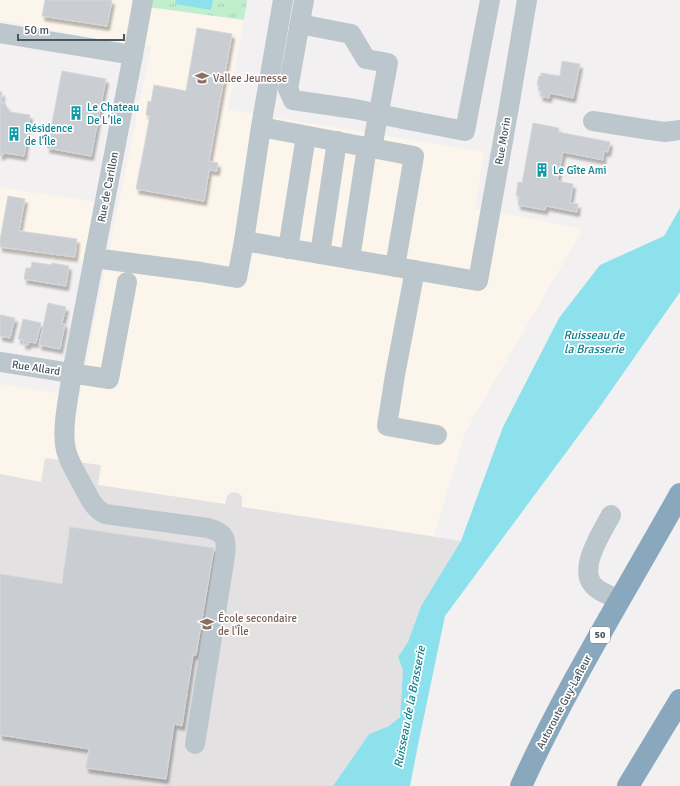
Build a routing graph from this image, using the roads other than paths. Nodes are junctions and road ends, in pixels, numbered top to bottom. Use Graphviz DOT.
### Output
graph roads {
  1 [pos="142,0"];
  2 [pos="283,0"];
  3 [pos="304,0"];
  4 [pos="490,0"];
  5 [pos="526,0"];
  6 [pos="300,24"];
  7 [pos="0,33"];
  8 [pos="133,54"];
  9 [pos="378,114"];
  10 [pos="592,121"];
  11 [pos="260,127"];
  12 [pos="680,130"];
  13 [pos="306,136"];
  14 [pos="337,141"];
  15 [pos="370,148"];
  16 [pos="244,242"];
  17 [pos="288,249"];
  18 [pos="320,254"];
  19 [pos="94,258"];
  20 [pos="350,259"];
  21 [pos="395,267"];
  22 [pos="415,270"];
  23 [pos="127,282"];
  24 [pos="0,362"];
  25 [pos="72,373"];
  26 [pos="437,435"];
  27 [pos="680,486"];
  28 [pos="680,494"];
  29 [pos="611,516"];
  30 [pos="663,524"];
  31 [pos="620,600"];
  32 [pos="680,700"];
  33 [pos="680,716"];
  34 [pos="196,744"];
  35 [pos="521,786"];
  36 [pos="628,786"];
  1 -- 8 [label="street, Rue de Carillon"];
  2 -- 11 [label="street"];
  3 -- 6 [label="street"];
  4 -- 9 [label="street"];
  5 -- 22 [label="street, Rue Morin"];
  6 -- 9 [label="street"];
  6 -- 9 [label="street"];
  7 -- 8 [label="street"];
  8 -- 19 [label="street, Rue de Carillon"];
  9 -- 15 [label="street"];
  10 -- 12 [label="street"];
  11 -- 13 [label="street"];
  11 -- 16 [label="street"];
  13 -- 14 [label="street"];
  13 -- 17 [label="street"];
  14 -- 15 [label="street"];
  14 -- 18 [label="street"];
  15 -- 20 [label="street"];
  15 -- 21 [label="street"];
  16 -- 17 [label="street"];
  16 -- 19 [label="street"];
  17 -- 18 [label="street"];
  18 -- 20 [label="street"];
  19 -- 25 [label="street, Rue de Carillon"];
  20 -- 21 [label="street"];
  21 -- 22 [label="street"];
  22 -- 26 [label="street"];
  23 -- 25 [label="street, Rue Allard"];
  24 -- 25 [label="street, Rue Allard"];
  25 -- 34 [label="street, Rue de Carillon"];
  27 -- 30 [label="highway"];
  28 -- 30 [label="highway, Autoroute Guy-Lafleur / 50"];
  29 -- 31 [label="street"];
  30 -- 31 [label="highway, Autoroute Guy-Lafleur / 50"];
  31 -- 35 [label="highway, Autoroute Guy-Lafleur / 50"];
  32 -- 36 [label="highway"];
  33 -- 36 [label="highway"];
}
